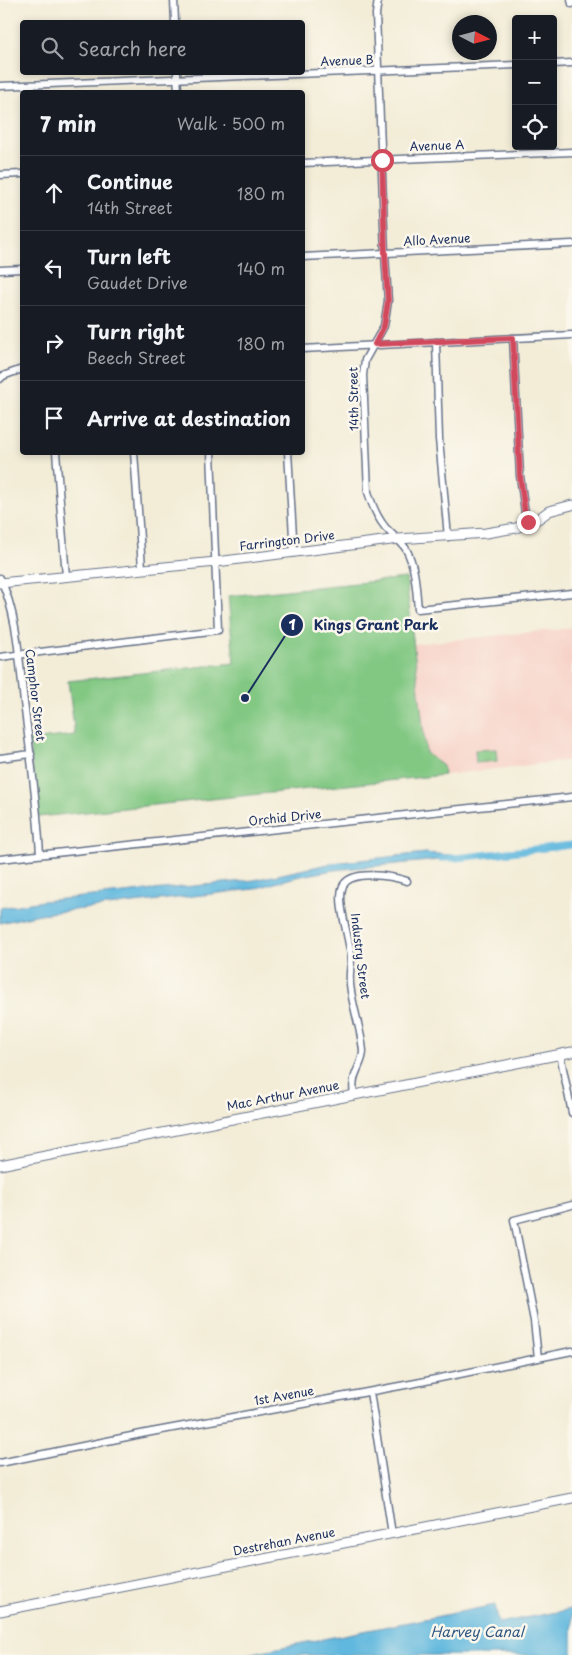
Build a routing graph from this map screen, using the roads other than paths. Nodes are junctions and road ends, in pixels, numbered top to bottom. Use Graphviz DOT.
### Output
graph roads {
  1 [pos="174,0"];
  2 [pos="378,0"];
  3 [pos="571,0"];
  4 [pos="572,4"];
  5 [pos="175,20"];
  6 [pos="572,63"];
  7 [pos="557,64"];
  8 [pos="512,65"];
  9 [pos="379,71"];
  10 [pos="305,73"];
  11 [pos="217,75"];
  12 [pos="177,76"];
  13 [pos="0,86"];
  14 [pos="178,90"];
  15 [pos="572,152"];
  16 [pos="382,160"];
  17 [pos="305,163"];
  18 [pos="20,174"];
  19 [pos="0,175"];
  20 [pos="572,244"];
  21 [pos="385,254"];
  22 [pos="305,257"];
  23 [pos="20,269"];
  24 [pos="0,270"];
  25 [pos="572,334"];
  26 [pos="513,338"];
  27 [pos="436,342"];
  28 [pos="375,344"];
  29 [pos="305,348"];
  30 [pos="20,370"];
  31 [pos="0,379"];
  32 [pos="56,455"];
  33 [pos="134,455"];
  34 [pos="211,455"];
  35 [pos="288,455"];
  36 [pos="572,505"];
  37 [pos="528,522"];
  38 [pos="448,537"];
  39 [pos="399,539"];
  40 [pos="294,553"];
  41 [pos="216,562"];
  42 [pos="142,568"];
  43 [pos="66,576"];
  44 [pos="1,581"];
  45 [pos="572,594"];
  46 [pos="19,655"];
  47 [pos="0,657"];
  48 [pos="30,754"];
  49 [pos="0,758"];
  50 [pos="572,798"];
  51 [pos="40,854"];
  52 [pos="0,859"];
  53 [pos="407,881"];
  54 [pos="572,1052"];
  55 [pos="560,1054"];
  56 [pos="354,1094"];
  57 [pos="572,1113"];
  58 [pos="0,1165"];
  59 [pos="572,1206"];
  60 [pos="572,1351"];
  61 [pos="538,1358"];
  62 [pos="370,1392"];
  63 [pos="0,1463"];
  64 [pos="572,1498"];
  65 [pos="392,1534"];
  66 [pos="0,1612"];
  1 -- 5 [label="street"];
  2 -- 9 [label="street, 14th Street"];
  3 -- 4 [label="street"];
  6 -- 7 [label="street"];
  8 -- 9 [label="street, Avenue B"];
  9 -- 10 [label="street, Avenue B"];
  9 -- 16 [label="street, 14th Street"];
  11 -- 12 [label="street, Avenue B"];
  12 -- 13 [label="street, Avenue B"];
  12 -- 14 [label="street"];
  15 -- 16 [label="street, Avenue A"];
  16 -- 17 [label="street, Avenue A"];
  16 -- 21 [label="street, 14th Street"];
  18 -- 19 [label="street"];
  20 -- 21 [label="street, Allo Avenue"];
  21 -- 22 [label="street, Allo Avenue"];
  21 -- 28 [label="street, 14th Street"];
  23 -- 24 [label="street"];
  25 -- 26 [label="street"];
  26 -- 27 [label="street"];
  26 -- 37 [label="street"];
  27 -- 28 [label="street"];
  27 -- 38 [label="street"];
  28 -- 29 [label="street"];
  28 -- 39 [label="street, 14th Street"];
  30 -- 31 [label="street"];
  32 -- 43 [label="street"];
  33 -- 42 [label="street"];
  34 -- 41 [label="street"];
  35 -- 40 [label="street"];
  36 -- 37 [label="street, Farrington Drive"];
  37 -- 38 [label="street, Farrington Drive"];
  38 -- 39 [label="street, Farrington Drive"];
  39 -- 40 [label="street, Farrington Drive"];
  39 -- 45 [label="street, 14th Street"];
  40 -- 41 [label="street, Farrington Drive"];
  41 -- 42 [label="street, Farrington Drive"];
  41 -- 46 [label="street"];
  42 -- 43 [label="street, Farrington Drive"];
  43 -- 44 [label="street, Farrington Drive"];
  44 -- 46 [label="street, Camphor Street"];
  46 -- 47 [label="street"];
  46 -- 48 [label="street, Camphor Street"];
  48 -- 49 [label="street"];
  48 -- 51 [label="street, Camphor Street"];
  50 -- 51 [label="street, Orchid Drive"];
  51 -- 52 [label="street, Orchid Drive"];
  53 -- 56 [label="street, Industry Street"];
  54 -- 55 [label="street, Mac Arthur Avenue"];
  55 -- 56 [label="street, Mac Arthur Avenue"];
  55 -- 57 [label="street"];
  56 -- 58 [label="street, Mac Arthur Avenue"];
  59 -- 61 [label="street"];
  60 -- 61 [label="street, 1st Avenue"];
  61 -- 62 [label="street, 1st Avenue"];
  62 -- 63 [label="street, 1st Avenue"];
  62 -- 65 [label="street"];
  64 -- 65 [label="street, Destrehan Avenue"];
  65 -- 66 [label="street, Destrehan Avenue"];
}
